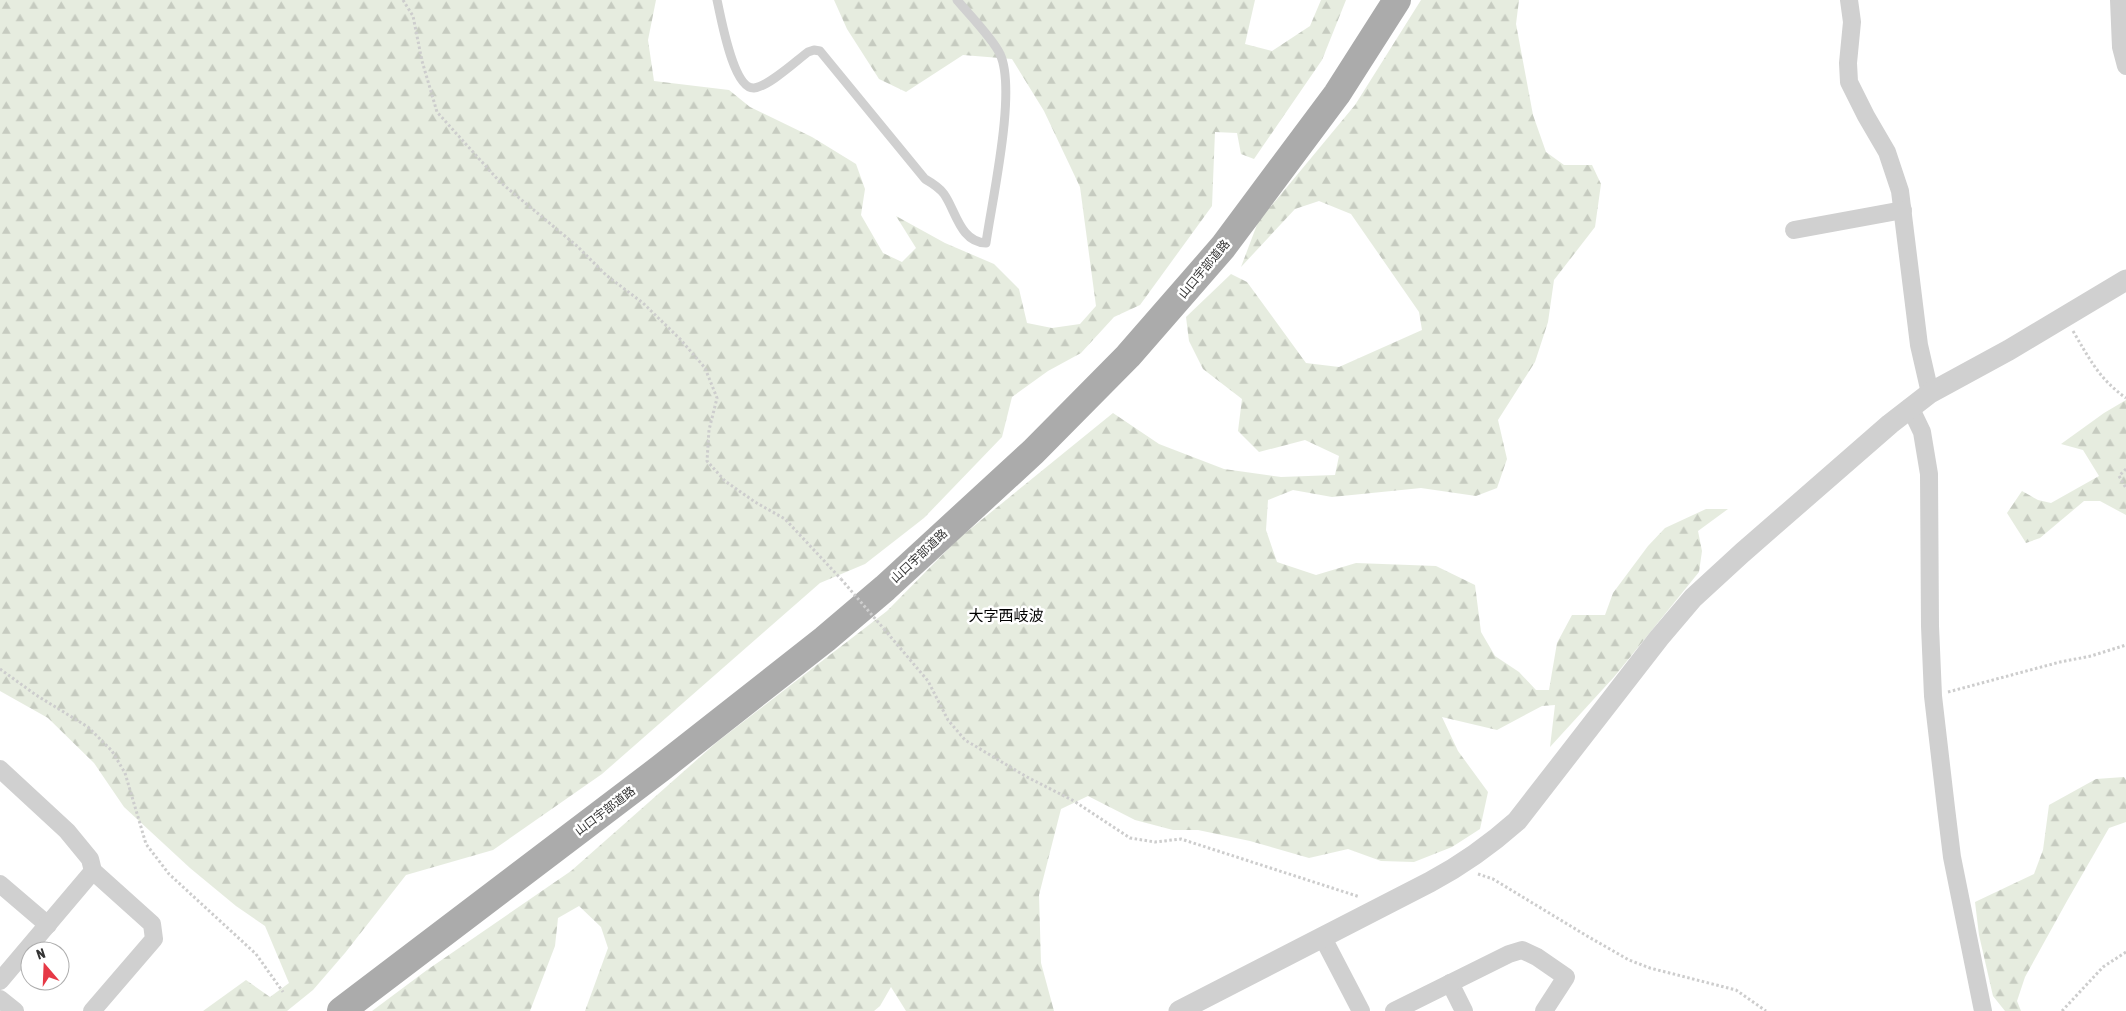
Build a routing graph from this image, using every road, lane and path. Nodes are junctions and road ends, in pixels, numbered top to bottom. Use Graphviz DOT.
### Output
graph roads {
  1 [pos="404,0"];
  2 [pos="717,0"];
  3 [pos="957,0"];
  4 [pos="1397,0"];
  5 [pos="1849,0"];
  6 [pos="2120,0"];
  7 [pos="2126,66"];
  8 [pos="1903,210"];
  9 [pos="1794,230"];
  10 [pos="2126,280"];
  11 [pos="2065,317"];
  12 [pos="1930,393"];
  13 [pos="2126,398"];
  14 [pos="1910,407"];
  15 [pos="2126,469"];
  16 [pos="2126,488"];
  17 [pos="2126,645"];
  18 [pos="0,669"];
  19 [pos="1933,696"];
  20 [pos="0,769"];
  21 [pos="1457,867"];
  22 [pos="93,871"];
  23 [pos="0,884"];
  24 [pos="1362,898"];
  25 [pos="48,925"];
  26 [pos="1323,938"];
  27 [pos="2126,952"];
  28 [pos="0,981"];
  29 [pos="1450,983"];
  30 [pos="283,992"];
  31 [pos="0,999"];
  32 [pos="16,1011"];
  33 [pos="92,1011"];
  34 [pos="341,1011"];
  35 [pos="1179,1011"];
  36 [pos="1361,1011"];
  37 [pos="1394,1011"];
  38 [pos="1464,1011"];
  39 [pos="1544,1011"];
  40 [pos="1766,1011"];
  41 [pos="1984,1011"];
  42 [pos="2062,1011"];
  1 -- 24 [label="path, bridge"];
  2 -- 3 [label="lane"];
  4 -- 34 [label="main road, 山口宇部道路"];
  5 -- 8 [label="street"];
  6 -- 7 [label="street"];
  8 -- 9 [label="street"];
  8 -- 12 [label="street"];
  10 -- 11 [label="street"];
  11 -- 12 [label="street"];
  11 -- 13 [label="path"];
  12 -- 14 [label="street"];
  14 -- 19 [label="street"];
  14 -- 21 [label="street"];
  15 -- 16 [label="path"];
  17 -- 19 [label="path"];
  18 -- 30 [label="path"];
  19 -- 41 [label="street"];
  20 -- 22 [label="street"];
  21 -- 26 [label="street"];
  21 -- 40 [label="path"];
  22 -- 25 [label="street"];
  22 -- 33 [label="street"];
  23 -- 25 [label="street"];
  25 -- 28 [label="street"];
  26 -- 35 [label="street"];
  26 -- 36 [label="street"];
  27 -- 42 [label="path"];
  29 -- 37 [label="street"];
  29 -- 38 [label="street"];
  29 -- 39 [label="street"];
  31 -- 32 [label="street"];
}
